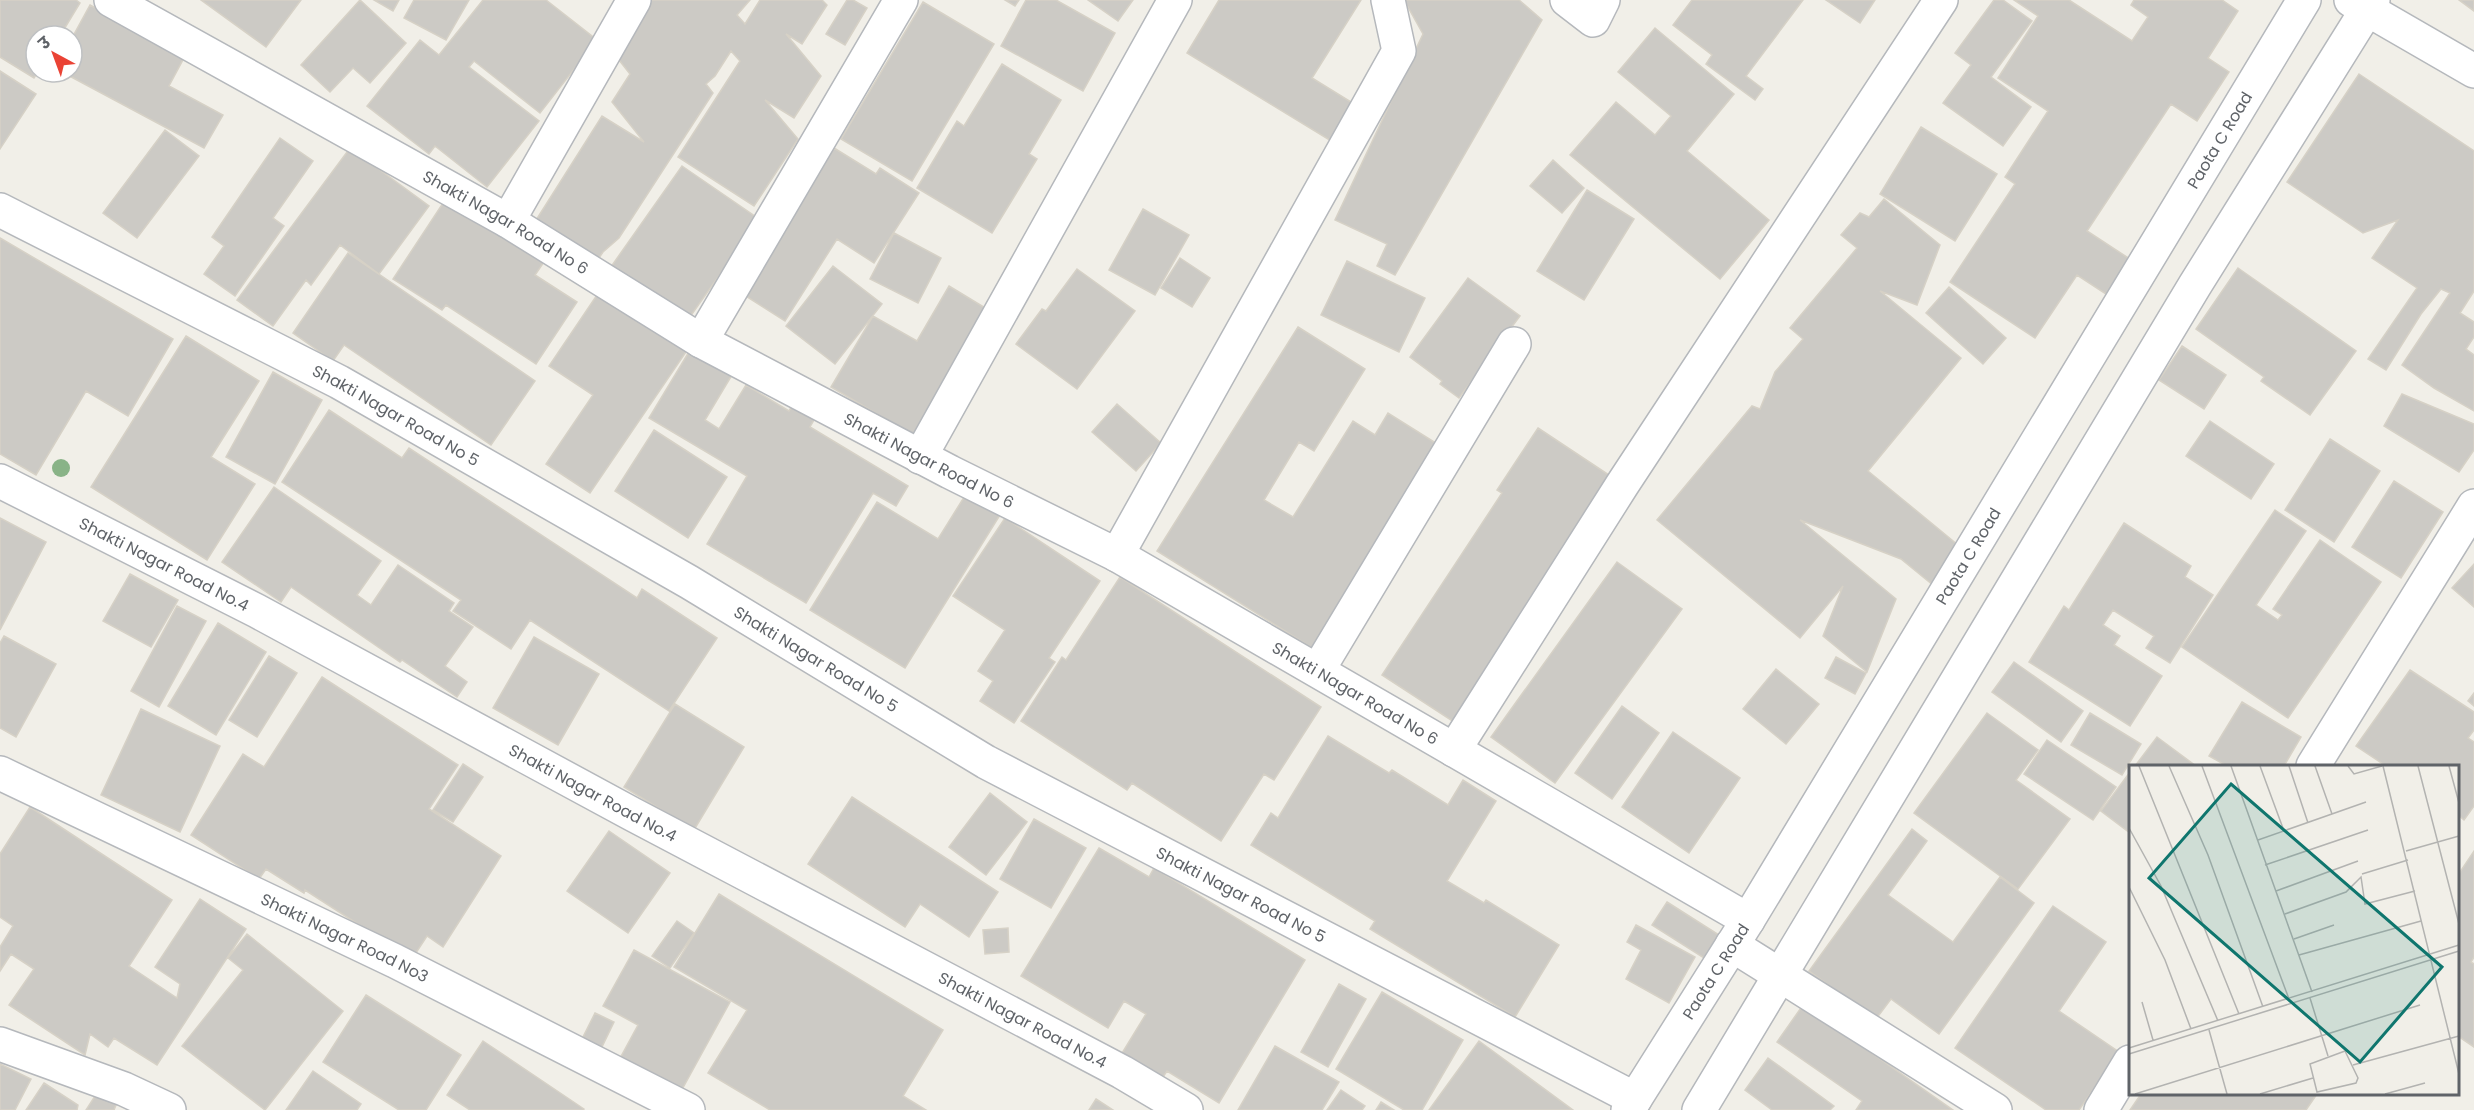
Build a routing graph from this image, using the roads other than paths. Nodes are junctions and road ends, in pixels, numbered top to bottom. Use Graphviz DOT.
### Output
graph roads {
  1 [pos="111,0"];
  2 [pos="901,0"];
  3 [pos="1175,0"];
  4 [pos="1388,0"];
  5 [pos="1567,0"];
  6 [pos="1603,0"];
  7 [pos="1941,0"];
  8 [pos="2304,0"];
  9 [pos="2364,3"];
  10 [pos="624,4"];
  11 [pos="2474,71"];
  12 [pos="0,210"];
  13 [pos="508,221"];
  14 [pos="701,341"];
  15 [pos="1514,344"];
  16 [pos="920,457"];
  17 [pos="0,481"];
  18 [pos="2474,506"];
  19 [pos="1117,555"];
  20 [pos="1318,670"];
  21 [pos="1454,750"];
  22 [pos="2314,765"];
  23 [pos="0,772"];
  24 [pos="1740,933"];
  25 [pos="1781,977"];
  26 [pos="0,1044"];
  27 [pos="2129,1064"];
  28 [pos="1632,1104"];
  29 [pos="169,1110"];
  30 [pos="688,1110"];
  31 [pos="1186,1110"];
  32 [pos="1699,1110"];
  33 [pos="1995,1110"];
  34 [pos="2101,1110"];
  1 -- 13 [label="street, Shakti Nagar Road No 6"];
  2 -- 14 [label="street"];
  3 -- 16 [label="street"];
  4 -- 19 [label="street"];
  5 -- 6 [label="street"];
  7 -- 21 [label="street"];
  8 -- 24 [label="street, Paota C Road"];
  9 -- 11 [label="street"];
  9 -- 25 [label="street"];
  10 -- 13 [label="street"];
  12 -- 28 [label="street, Shakti Nagar Road No 5"];
  13 -- 14 [label="street, Shakti Nagar Road No 6"];
  14 -- 16 [label="street, Shakti Nagar Road No 6"];
  15 -- 20 [label="street"];
  16 -- 19 [label="street, Shakti Nagar Road No 6"];
  17 -- 31 [label="street, Shakti Nagar Road No.4"];
  18 -- 22 [label="street"];
  19 -- 20 [label="street, Shakti Nagar Road No 6"];
  20 -- 21 [label="street, Shakti Nagar Road No 6"];
  21 -- 24 [label="street, Shakti Nagar Road No 6"];
  23 -- 30 [label="street, Shakti Nagar Road No3"];
  24 -- 25 [label="street, Shakti Nagar Road No 6"];
  24 -- 28 [label="street, Paota C Road"];
  25 -- 32 [label="street"];
  25 -- 33 [label="street, Shakti Nagar Road No 6"];
  26 -- 29 [label="street"];
  27 -- 34 [label="street"];
}
